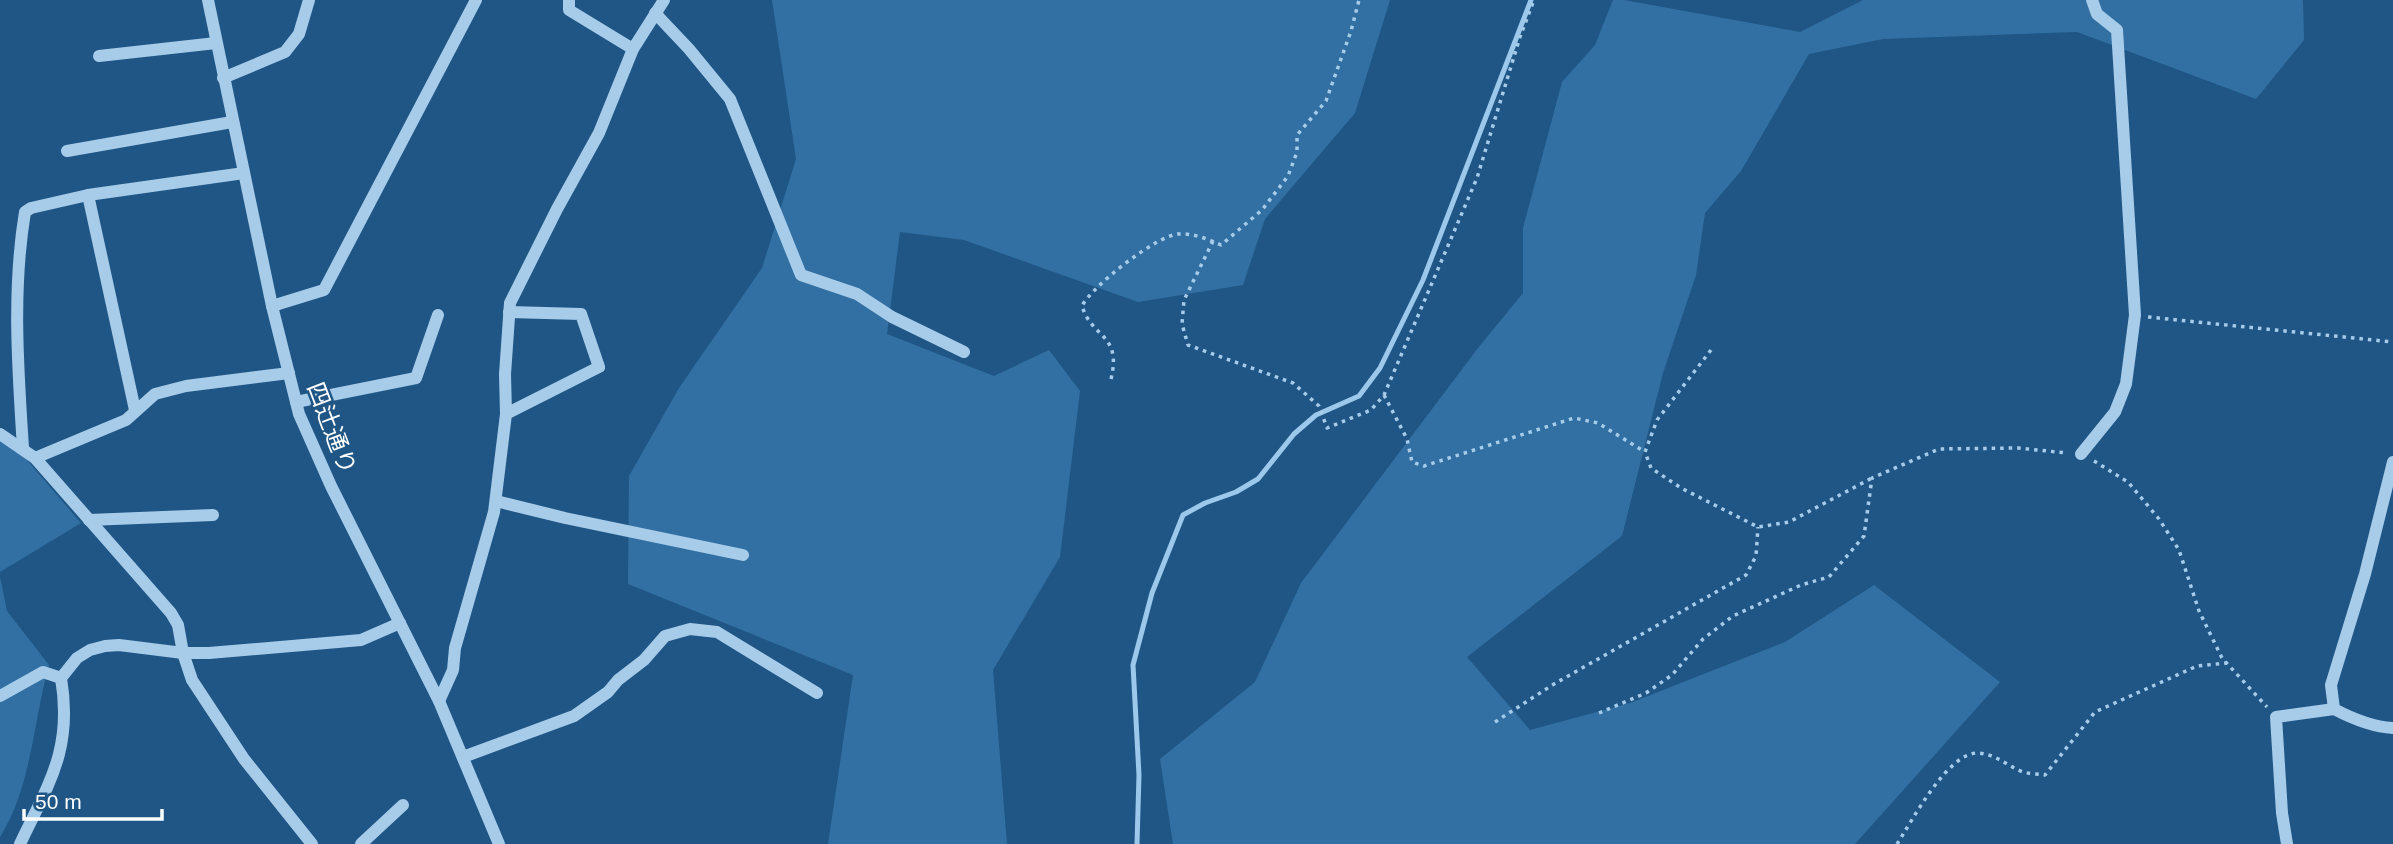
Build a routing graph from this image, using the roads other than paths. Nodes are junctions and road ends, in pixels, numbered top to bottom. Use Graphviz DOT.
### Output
graph roads {
  1 [pos="208,0"];
  2 [pos="309,0"];
  3 [pos="476,0"];
  4 [pos="569,0"];
  5 [pos="664,0"];
  6 [pos="2092,0"];
  7 [pos="655,13"];
  8 [pos="216,43"];
  9 [pos="633,50"];
  10 [pos="99,57"];
  11 [pos="223,78"];
  12 [pos="232,122"];
  13 [pos="67,151"];
  14 [pos="244,173"];
  15 [pos="88,195"];
  16 [pos="272,306"];
  17 [pos="509,312"];
  18 [pos="438,315"];
  19 [pos="964,352"];
  20 [pos="289,373"];
  21 [pos="296,401"];
  22 [pos="135,410"];
  23 [pos="506,414"];
  24 [pos="0,434"];
  25 [pos="23,448"];
  26 [pos="2081,454"];
  27 [pos="35,458"];
  28 [pos="2393,462"];
  29 [pos="496,501"];
  30 [pos="213,515"];
  31 [pos="89,520"];
  32 [pos="743,555"];
  33 [pos="400,623"];
  34 [pos="183,653"];
  35 [pos="61,678"];
  36 [pos="817,693"];
  37 [pos="0,696"];
  38 [pos="439,701"];
  39 [pos="2334,709"];
  40 [pos="2393,728"];
  41 [pos="463,757"];
  42 [pos="403,805"];
  43 [pos="20,844"];
  44 [pos="312,844"];
  45 [pos="361,844"];
  46 [pos="499,844"];
  47 [pos="2287,844"];
  1 -- 8 [label="street, 四辻通り"];
  2 -- 11 [label="street"];
  3 -- 16 [label="street"];
  4 -- 9 [label="street"];
  5 -- 7 [label="street"];
  6 -- 26 [label="street"];
  7 -- 9 [label="street"];
  7 -- 19 [label="street"];
  8 -- 10 [label="street"];
  8 -- 11 [label="street, 四辻通り"];
  9 -- 17 [label="street"];
  11 -- 12 [label="street, 四辻通り"];
  12 -- 13 [label="street"];
  12 -- 14 [label="street, 四辻通り"];
  14 -- 15 [label="street"];
  14 -- 16 [label="street, 四辻通り"];
  15 -- 22 [label="street"];
  15 -- 25 [label="street"];
  16 -- 20 [label="street, 四辻通り"];
  17 -- 23 [label="street"];
  17 -- 23 [label="street"];
  18 -- 21 [label="street"];
  20 -- 21 [label="street, 四辻通り"];
  20 -- 22 [label="street"];
  21 -- 33 [label="street, 四辻通り"];
  22 -- 27 [label="street"];
  23 -- 29 [label="street"];
  24 -- 25 [label="street"];
  25 -- 27 [label="street"];
  27 -- 31 [label="street"];
  28 -- 39 [label="street"];
  29 -- 32 [label="street"];
  29 -- 38 [label="street"];
  30 -- 31 [label="street"];
  31 -- 34 [label="street"];
  33 -- 34 [label="street"];
  33 -- 38 [label="street, 四辻通り"];
  34 -- 35 [label="street"];
  34 -- 44 [label="street"];
  35 -- 37 [label="street"];
  35 -- 43 [label="street"];
  36 -- 41 [label="street"];
  38 -- 41 [label="street, 四辻通り"];
  39 -- 40 [label="street"];
  39 -- 47 [label="street"];
  41 -- 46 [label="street, 四辻通り"];
  42 -- 45 [label="street"];
}
